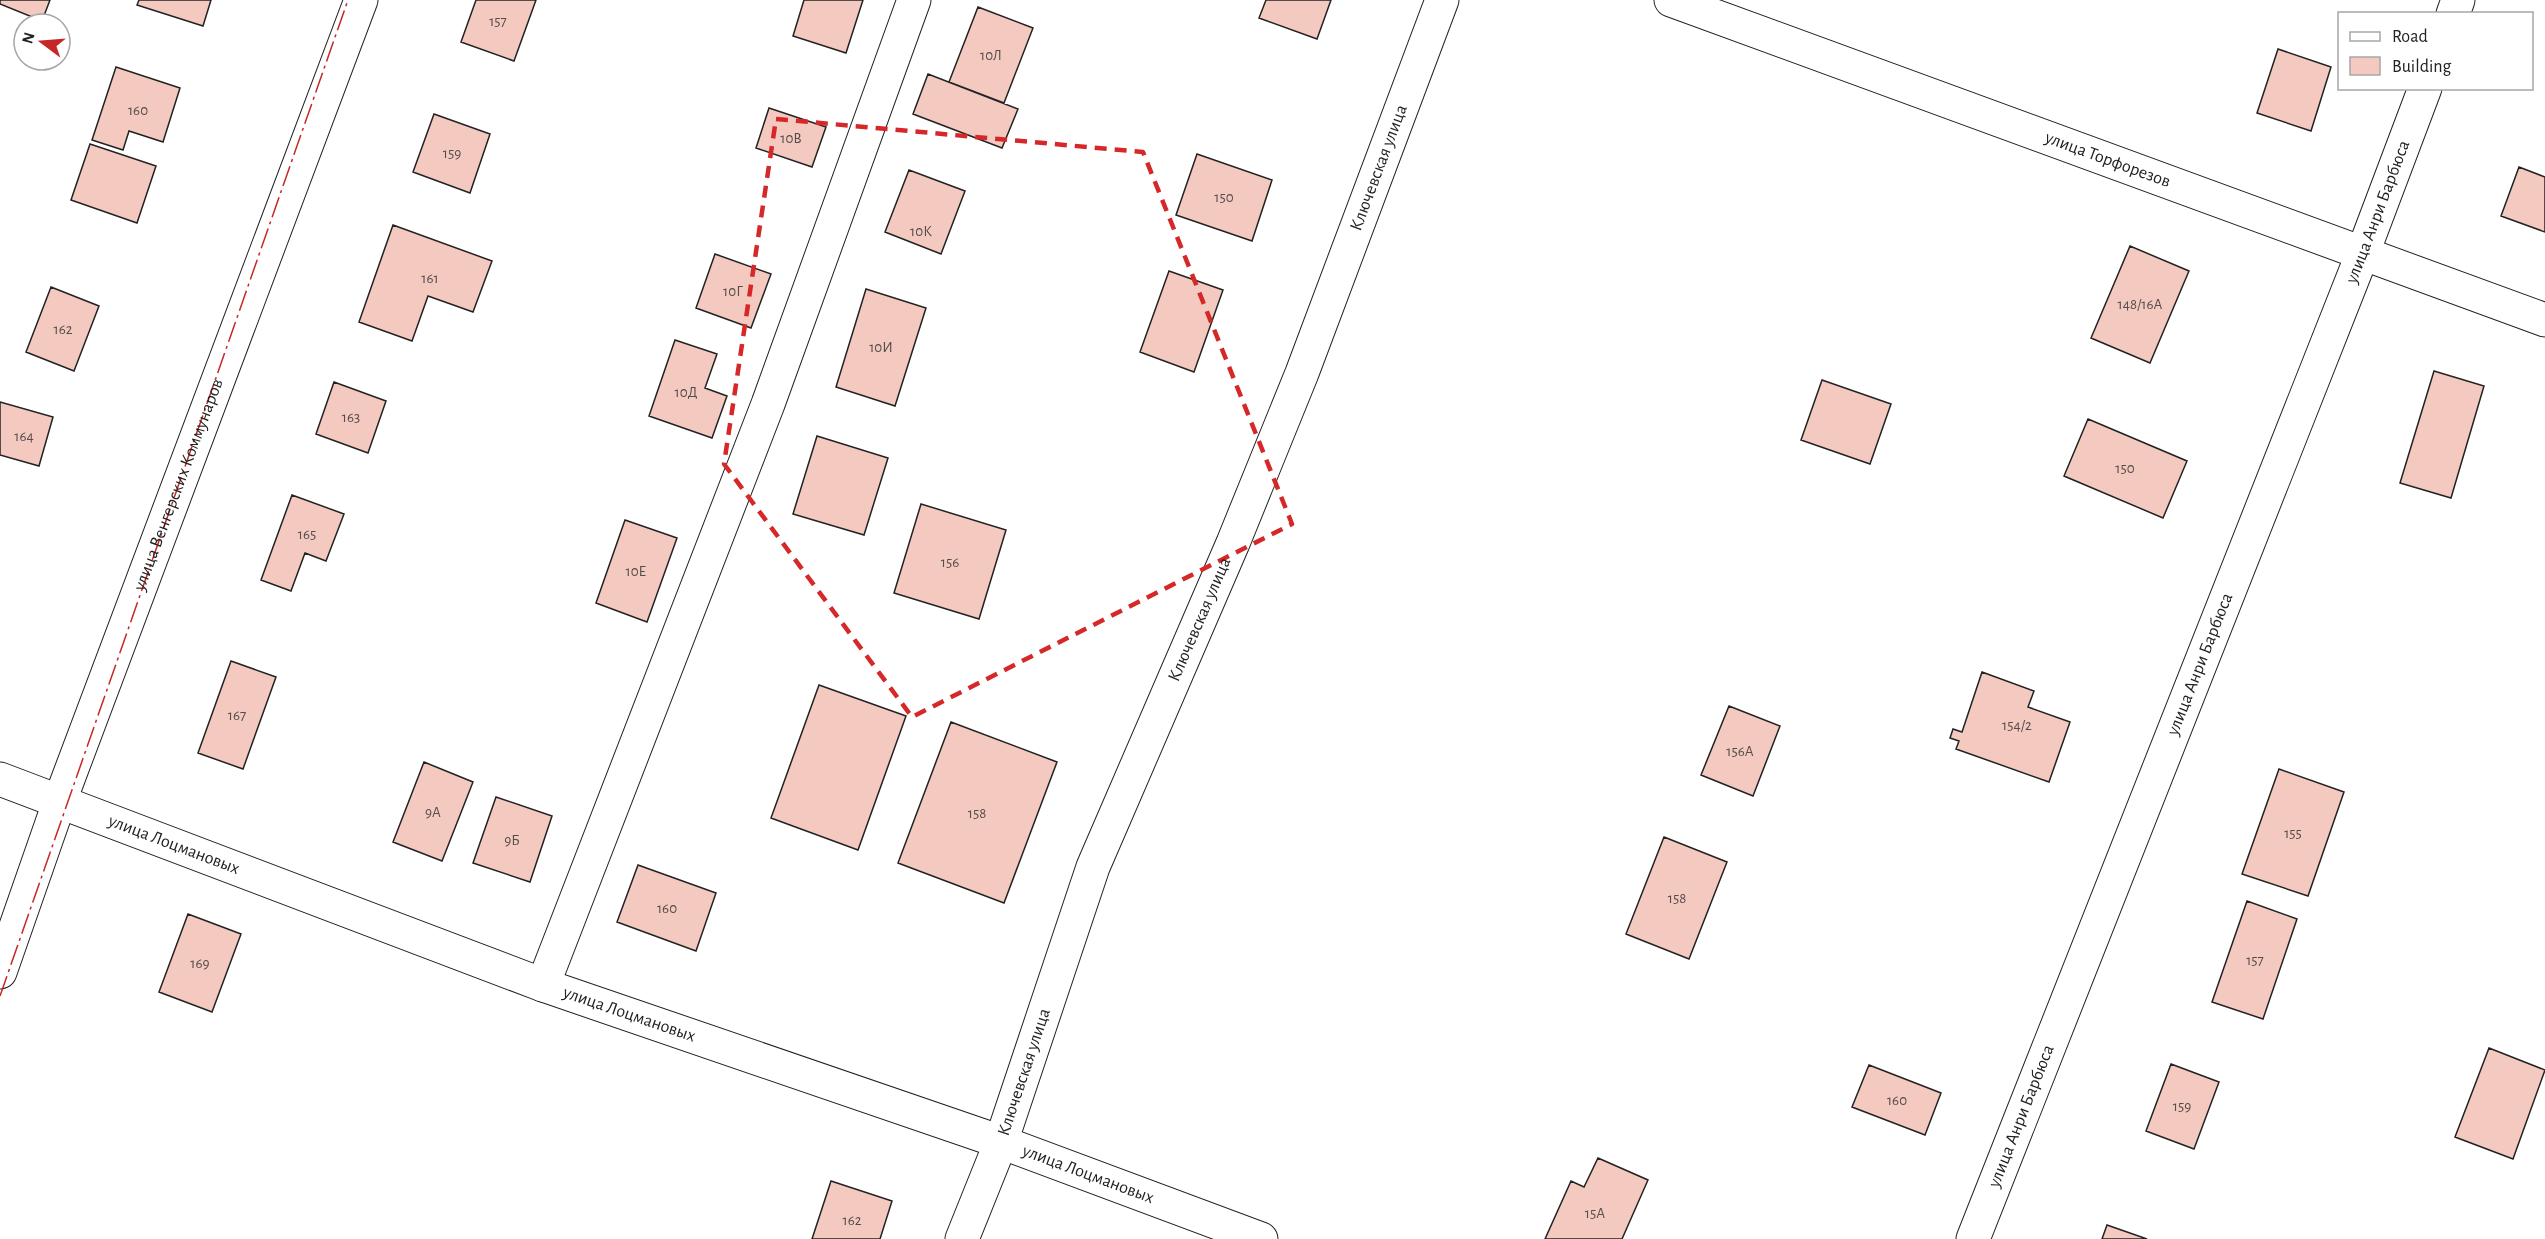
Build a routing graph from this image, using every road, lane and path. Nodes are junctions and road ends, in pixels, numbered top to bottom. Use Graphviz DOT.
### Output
graph roads {
  1 [pos="361,0"];
  2 [pos="914,0"];
  3 [pos="1442,0"];
  4 [pos="1671,0"];
  5 [pos="2424,90"];
  6 [pos="2362,255"];
  7 [pos="2545,321"];
  8 [pos="0,779"];
  9 [pos="59,803"];
  10 [pos="0,972"];
  11 [pos="543,985"];
  12 [pos="1001,1142"];
  13 [pos="962,1239"];
  14 [pos="1261,1239"];
  15 [pos="1973,1239"];
  1 -- 9 [label="street, улица Венгерских Коммунаров"];
  2 -- 11 [label="street"];
  3 -- 12 [label="street, Ключевская улица"];
  4 -- 6 [label="street, улица Торфорезов"];
  5 -- 6 [label="street, улица Анри Барбюса"];
  6 -- 7 [label="street, улица Торфорезов"];
  6 -- 15 [label="street, улица Анри Барбюса"];
  8 -- 9 [label="street, улица Лоцмановых"];
  9 -- 10 [label="street, улица Венгерских Коммунаров"];
  9 -- 11 [label="street, улица Лоцмановых"];
  11 -- 12 [label="street, улица Лоцмановых"];
  12 -- 13 [label="street, Ключевская улица"];
  12 -- 14 [label="street, улица Лоцмановых"];
}
